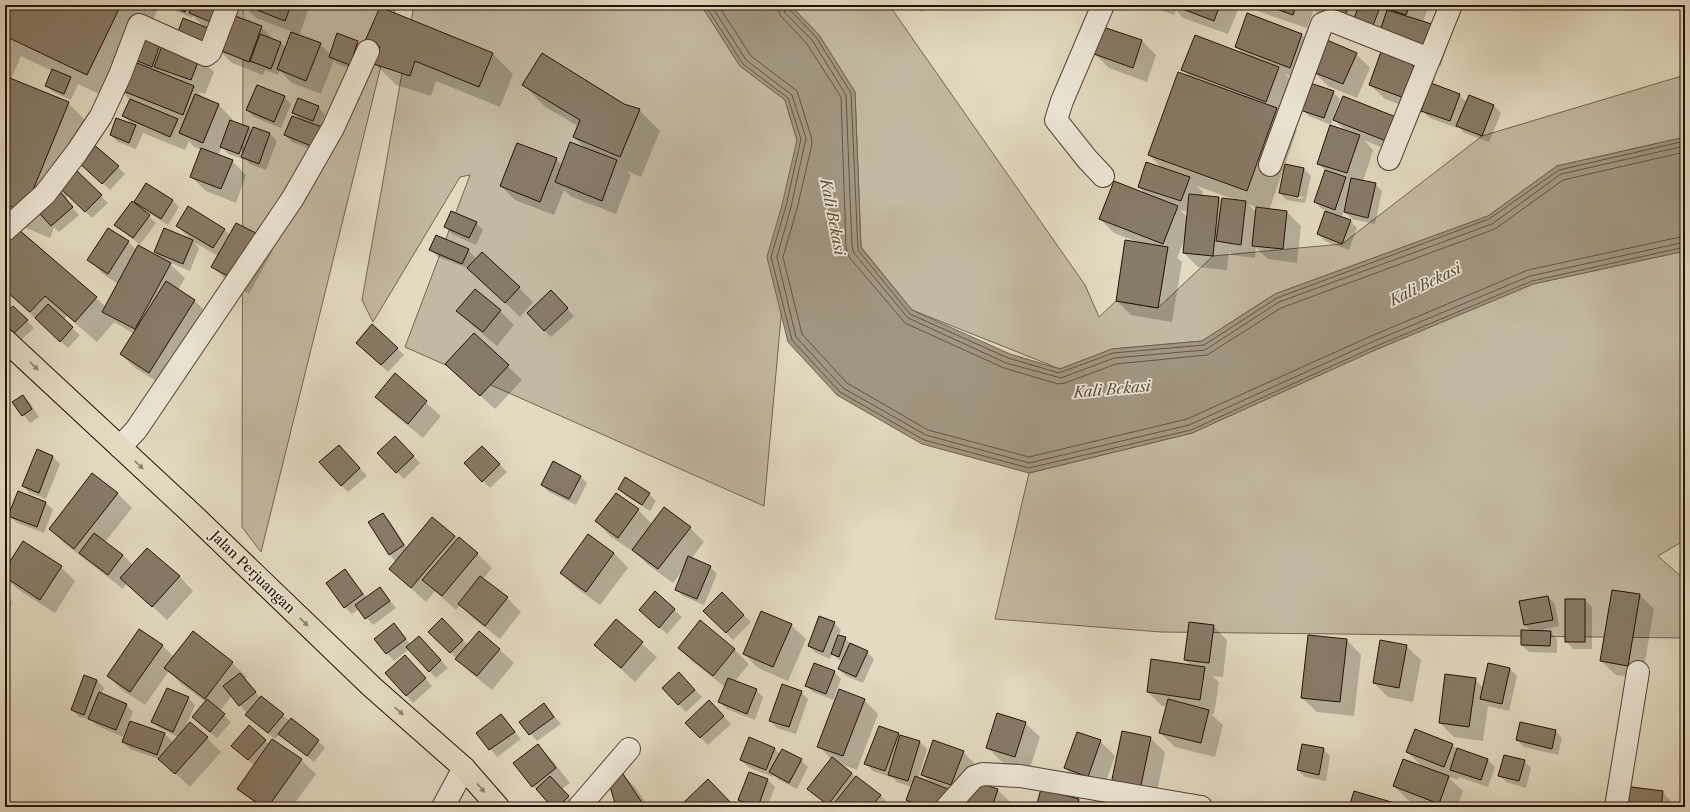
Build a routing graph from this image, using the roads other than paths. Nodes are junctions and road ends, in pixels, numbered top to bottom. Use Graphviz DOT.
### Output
graph roads {
  1 [pos="228,5"];
  2 [pos="1103,5"];
  3 [pos="1451,5"];
  4 [pos="368,51"];
  5 [pos="1429,59"];
  6 [pos="1388,159"];
  7 [pos="1270,165"];
  8 [pos="1103,176"];
  9 [pos="5,230"];
  10 [pos="5,340"];
  11 [pos="120,447"];
  12 [pos="1638,672"];
  13 [pos="629,749"];
  14 [pos="464,768"];
  15 [pos="443,807"];
  16 [pos="498,807"];
  17 [pos="579,807"];
  18 [pos="947,807"];
  19 [pos="1201,807"];
  20 [pos="1616,807"];
  1 -- 9 [label="street"];
  2 -- 8 [label="street"];
  3 -- 5 [label="street"];
  4 -- 11 [label="street"];
  5 -- 6 [label="street"];
  5 -- 7 [label="street"];
  10 -- 11 [label="main road, Jalan Perjuangan, one-way"];
  11 -- 14 [label="main road, Jalan Perjuangan, one-way"];
  12 -- 20 [label="street"];
  13 -- 17 [label="street"];
  14 -- 15 [label="street"];
  14 -- 16 [label="main road, Jalan Perjuangan, one-way"];
  18 -- 19 [label="street"];
}
